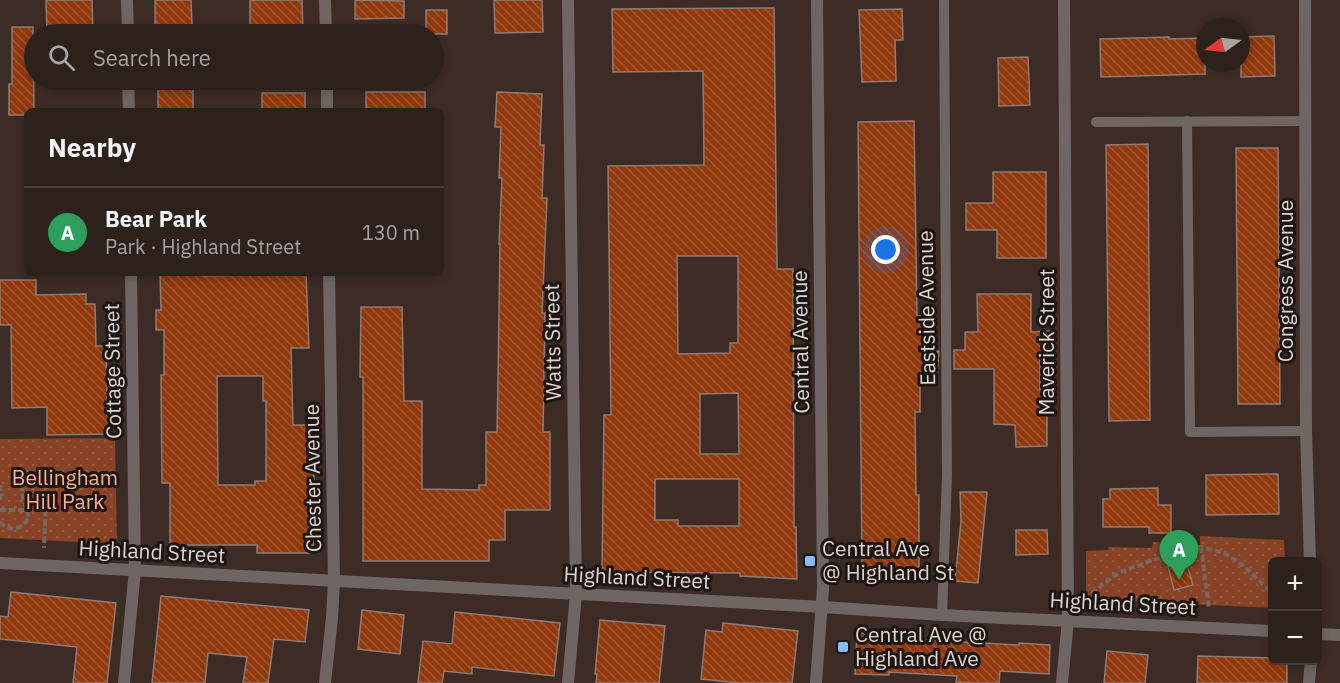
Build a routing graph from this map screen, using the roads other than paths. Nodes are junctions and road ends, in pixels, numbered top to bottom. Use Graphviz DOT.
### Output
graph roads {
  1 [pos="127,0"];
  2 [pos="325,0"];
  3 [pos="568,0"];
  4 [pos="817,0"];
  5 [pos="944,0"];
  6 [pos="1064,0"];
  7 [pos="1305,0"];
  8 [pos="128,24"];
  9 [pos="326,24"];
  10 [pos="128,90"];
  11 [pos="327,90"];
  12 [pos="129,108"];
  13 [pos="327,108"];
  14 [pos="1187,121"];
  15 [pos="1305,121"];
  16 [pos="1096,122"];
  17 [pos="131,276"];
  18 [pos="329,276"];
  19 [pos="1306,431"];
  20 [pos="1310,557"];
  21 [pos="0,563"];
  22 [pos="135,570"];
  23 [pos="333,581"];
  24 [pos="576,594"];
  25 [pos="822,607"];
  26 [pos="942,615"];
  27 [pos="1068,620"];
  28 [pos="1268,631"];
  29 [pos="1322,634"];
  30 [pos="1340,635"];
  31 [pos="1311,665"];
  32 [pos="124,683"];
  33 [pos="325,683"];
  34 [pos="568,683"];
  35 [pos="816,683"];
  36 [pos="1062,683"];
  37 [pos="1309,683"];
  1 -- 8 [label="street"];
  2 -- 9 [label="street"];
  3 -- 24 [label="street, Watts Street"];
  4 -- 25 [label="street, Central Avenue"];
  5 -- 26 [label="lane, Eastside Avenue"];
  6 -- 27 [label="street, Maverick Street"];
  7 -- 15 [label="street, Congress Avenue"];
  10 -- 12 [label="street"];
  11 -- 13 [label="street"];
  14 -- 15 [label="lane"];
  14 -- 16 [label="lane"];
  14 -- 19 [label="lane"];
  15 -- 19 [label="street, Congress Avenue"];
  17 -- 22 [label="street, Cottage Street"];
  18 -- 23 [label="street, Chester Avenue"];
  19 -- 20 [label="street, Congress Avenue"];
  21 -- 22 [label="street, Highland Street"];
  22 -- 23 [label="street, Highland Street"];
  22 -- 32 [label="street, Cottage Street"];
  23 -- 24 [label="street, Highland Street"];
  23 -- 33 [label="street, Chester Avenue"];
  24 -- 25 [label="street, Highland Street"];
  24 -- 34 [label="street, Watts Street"];
  25 -- 26 [label="street, Highland Street"];
  25 -- 35 [label="street, Central Avenue"];
  26 -- 27 [label="street, Highland Street"];
  27 -- 28 [label="street, Highland Street"];
  27 -- 36 [label="street, Maverick Street"];
  29 -- 30 [label="street"];
  31 -- 37 [label="street"];
}
